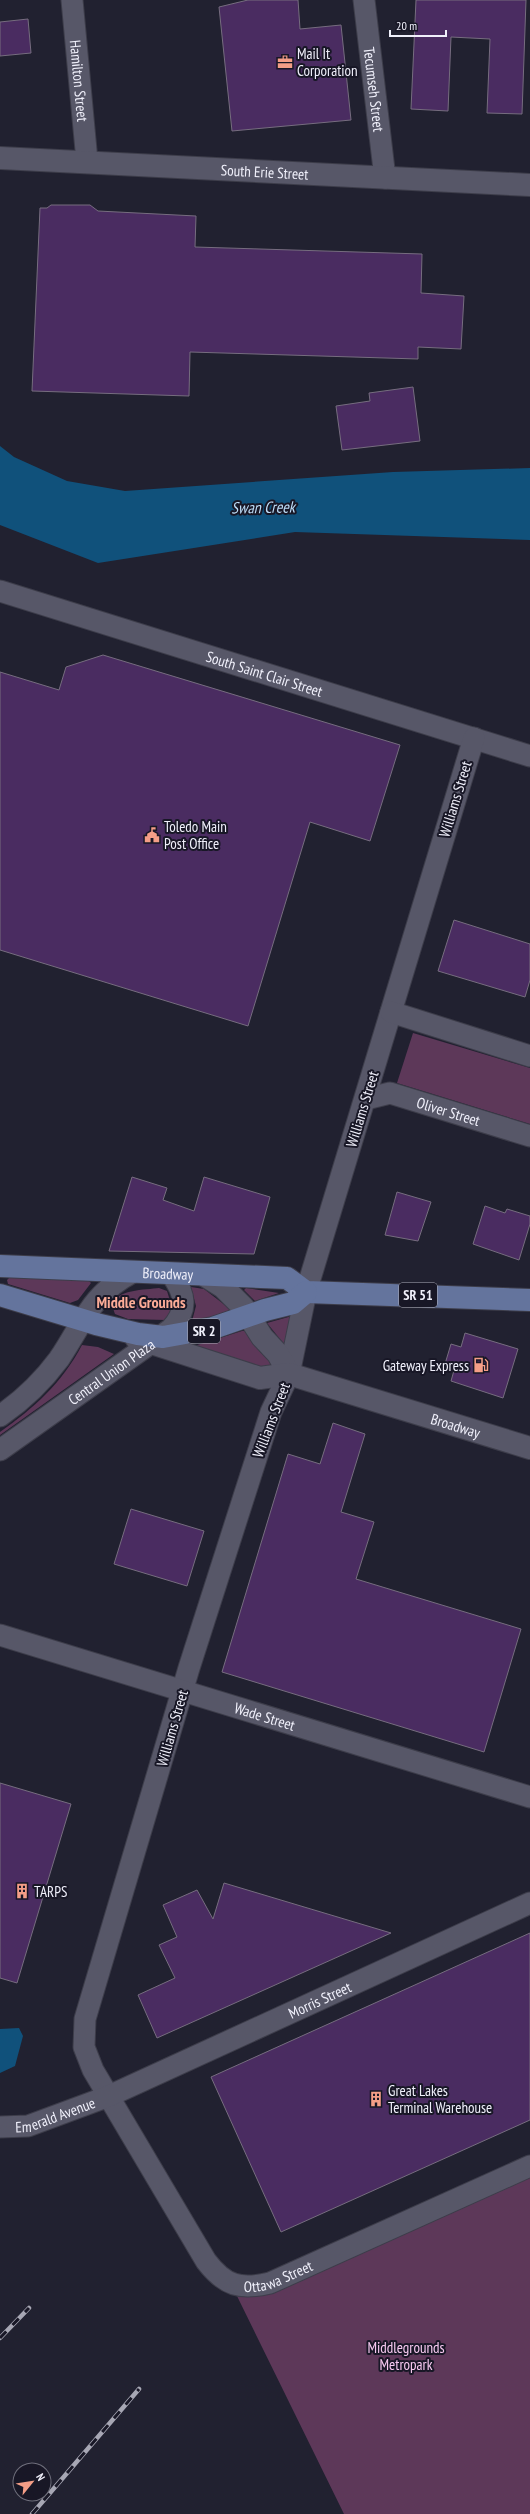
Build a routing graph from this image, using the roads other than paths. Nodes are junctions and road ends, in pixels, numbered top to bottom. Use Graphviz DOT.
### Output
graph roads {
  1 [pos="72,0"];
  2 [pos="364,0"];
  3 [pos="0,158"];
  4 [pos="87,161"];
  5 [pos="385,178"];
  6 [pos="530,185"];
  7 [pos="0,591"];
  8 [pos="474,738"];
  9 [pos="530,756"];
  10 [pos="391,1012"];
  11 [pos="530,1056"];
  12 [pos="366,1099"];
  13 [pos="530,1136"];
  14 [pos="0,1266"];
  15 [pos="133,1272"];
  16 [pos="171,1274"];
  17 [pos="204,1275"];
  18 [pos="306,1292"];
  19 [pos="0,1295"];
  20 [pos="530,1300"];
  21 [pos="249,1316"];
  22 [pos="89,1322"];
  23 [pos="158,1340"];
  24 [pos="289,1374"];
  25 [pos="0,1416"];
  26 [pos="530,1448"];
  27 [pos="0,1450"];
  28 [pos="0,1635"];
  29 [pos="182,1691"];
  30 [pos="530,1797"];
  31 [pos="530,1904"];
  32 [pos="109,2096"];
  33 [pos="0,2127"];
  34 [pos="530,2166"];
  1 -- 4 [label="street, Hamilton Street"];
  2 -- 5 [label="street, Tecumseh Street"];
  3 -- 4 [label="street, South Erie Street"];
  4 -- 5 [label="street, South Erie Street"];
  5 -- 6 [label="street, South Erie Street"];
  7 -- 8 [label="street, South Saint Clair Street"];
  8 -- 9 [label="street, South Saint Clair Street"];
  8 -- 10 [label="street, Williams Street"];
  10 -- 11 [label="street"];
  10 -- 12 [label="street, Williams Street"];
  12 -- 13 [label="street, Oliver Street"];
  12 -- 18 [label="street, Williams Street"];
  14 -- 15 [label="main road, Broadway"];
  15 -- 16 [label="main road, Broadway"];
  15 -- 22 [label="street"];
  16 -- 17 [label="main road, Broadway"];
  16 -- 23 [label="street, Central Union Plaza"];
  17 -- 18 [label="main road"];
  17 -- 21 [label="street, Broadway"];
  18 -- 20 [label="main road, SR 51"];
  18 -- 21 [label="main road, SR 2"];
  18 -- 24 [label="street, Williams Street"];
  19 -- 22 [label="main road, SR 2"];
  21 -- 23 [label="main road, SR 2"];
  21 -- 24 [label="street, Broadway"];
  22 -- 23 [label="main road, SR 2"];
  22 -- 25 [label="street"];
  23 -- 24 [label="street, Broadway"];
  23 -- 27 [label="street, Central Union Plaza"];
  24 -- 26 [label="street, Broadway"];
  24 -- 29 [label="street, Williams Street"];
  28 -- 29 [label="street, Wade Street"];
  29 -- 30 [label="street, Wade Street"];
  29 -- 32 [label="street, Williams Street"];
  31 -- 32 [label="street, Morris Street"];
  32 -- 33 [label="street, Emerald Avenue"];
  32 -- 34 [label="street, Ottawa Street"];
}
